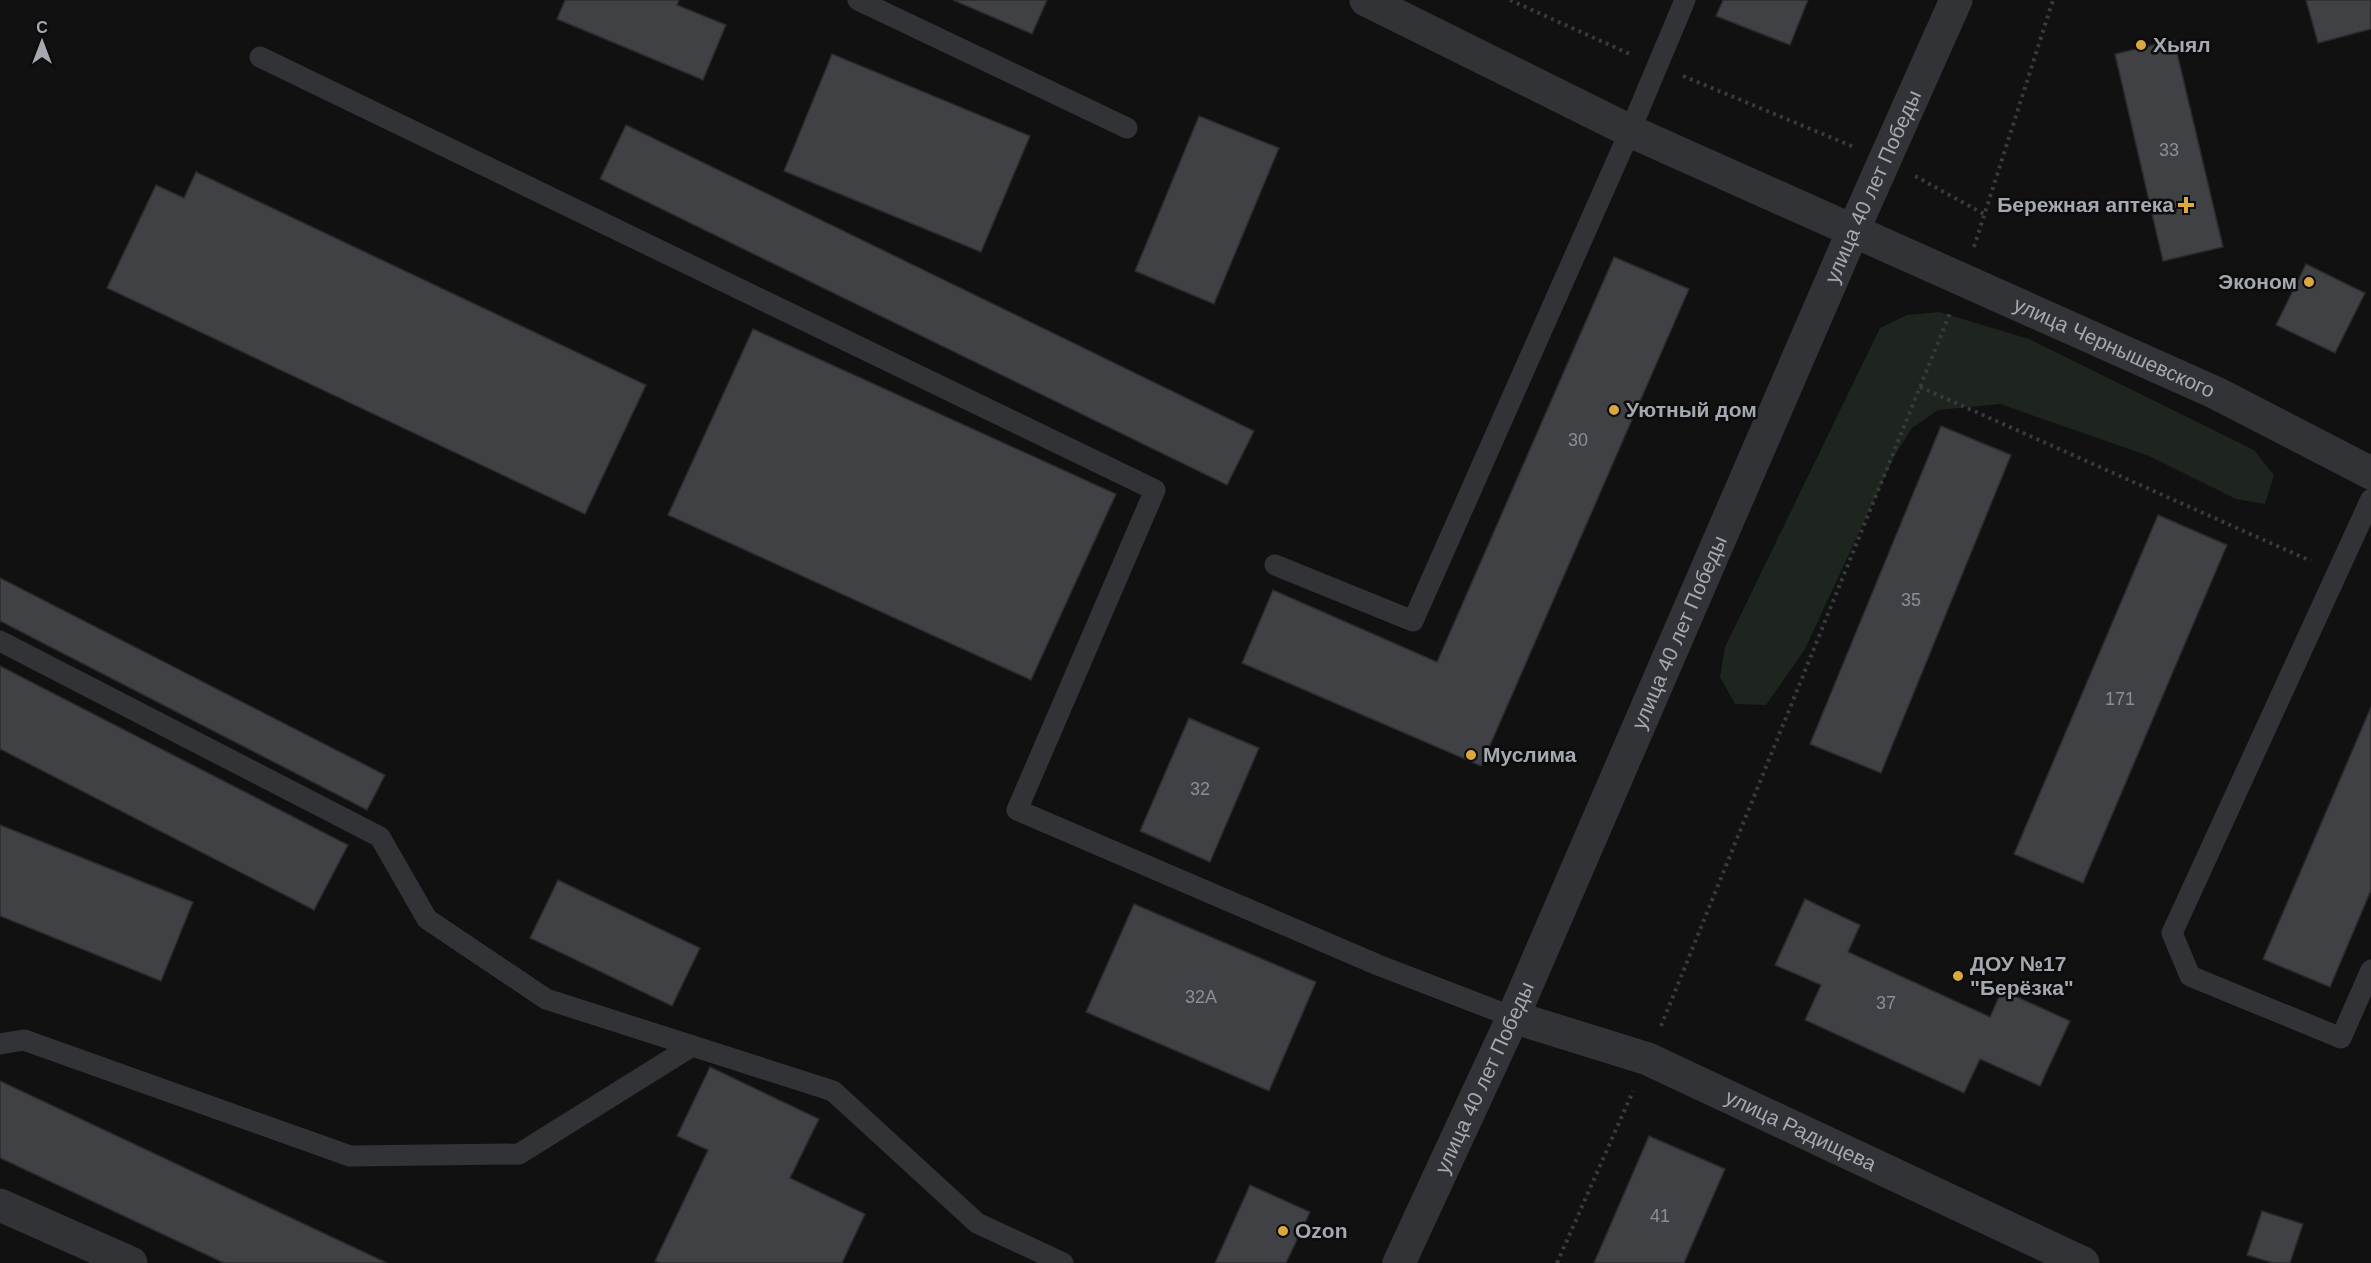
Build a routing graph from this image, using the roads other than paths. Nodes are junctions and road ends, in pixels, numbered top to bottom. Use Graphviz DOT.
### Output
graph roads {
  1 [pos="858,0"];
  2 [pos="1366,0"];
  3 [pos="1685,0"];
  4 [pos="1956,0"];
  5 [pos="260,57"];
  6 [pos="1127,128"];
  7 [pos="1629,131"];
  8 [pos="1853,231"];
  9 [pos="2371,473"];
  10 [pos="2371,499"];
  11 [pos="1275,565"];
  12 [pos="0,641"];
  13 [pos="2371,970"];
  14 [pos="1513,1017"];
  15 [pos="0,1044"];
  16 [pos="692,1046"];
  17 [pos="0,1205"];
  18 [pos="131,1263"];
  19 [pos="1063,1263"];
  20 [pos="1399,1263"];
  21 [pos="2083,1263"];
  1 -- 6 [label="lane"];
  2 -- 7 [label="street, улица Чернышевского"];
  3 -- 7 [label="lane"];
  4 -- 8 [label="street, улица 40 лет Победы"];
  5 -- 14 [label="lane"];
  7 -- 8 [label="street, улица Чернышевского"];
  7 -- 11 [label="lane"];
  8 -- 9 [label="street, улица Чернышевского"];
  8 -- 14 [label="street, улица 40 лет Победы"];
  10 -- 13 [label="lane"];
  12 -- 16 [label="lane"];
  14 -- 20 [label="street, улица 40 лет Победы"];
  14 -- 21 [label="street, улица Радищева"];
  15 -- 16 [label="lane"];
  16 -- 19 [label="lane"];
  17 -- 18 [label="street"];
}
